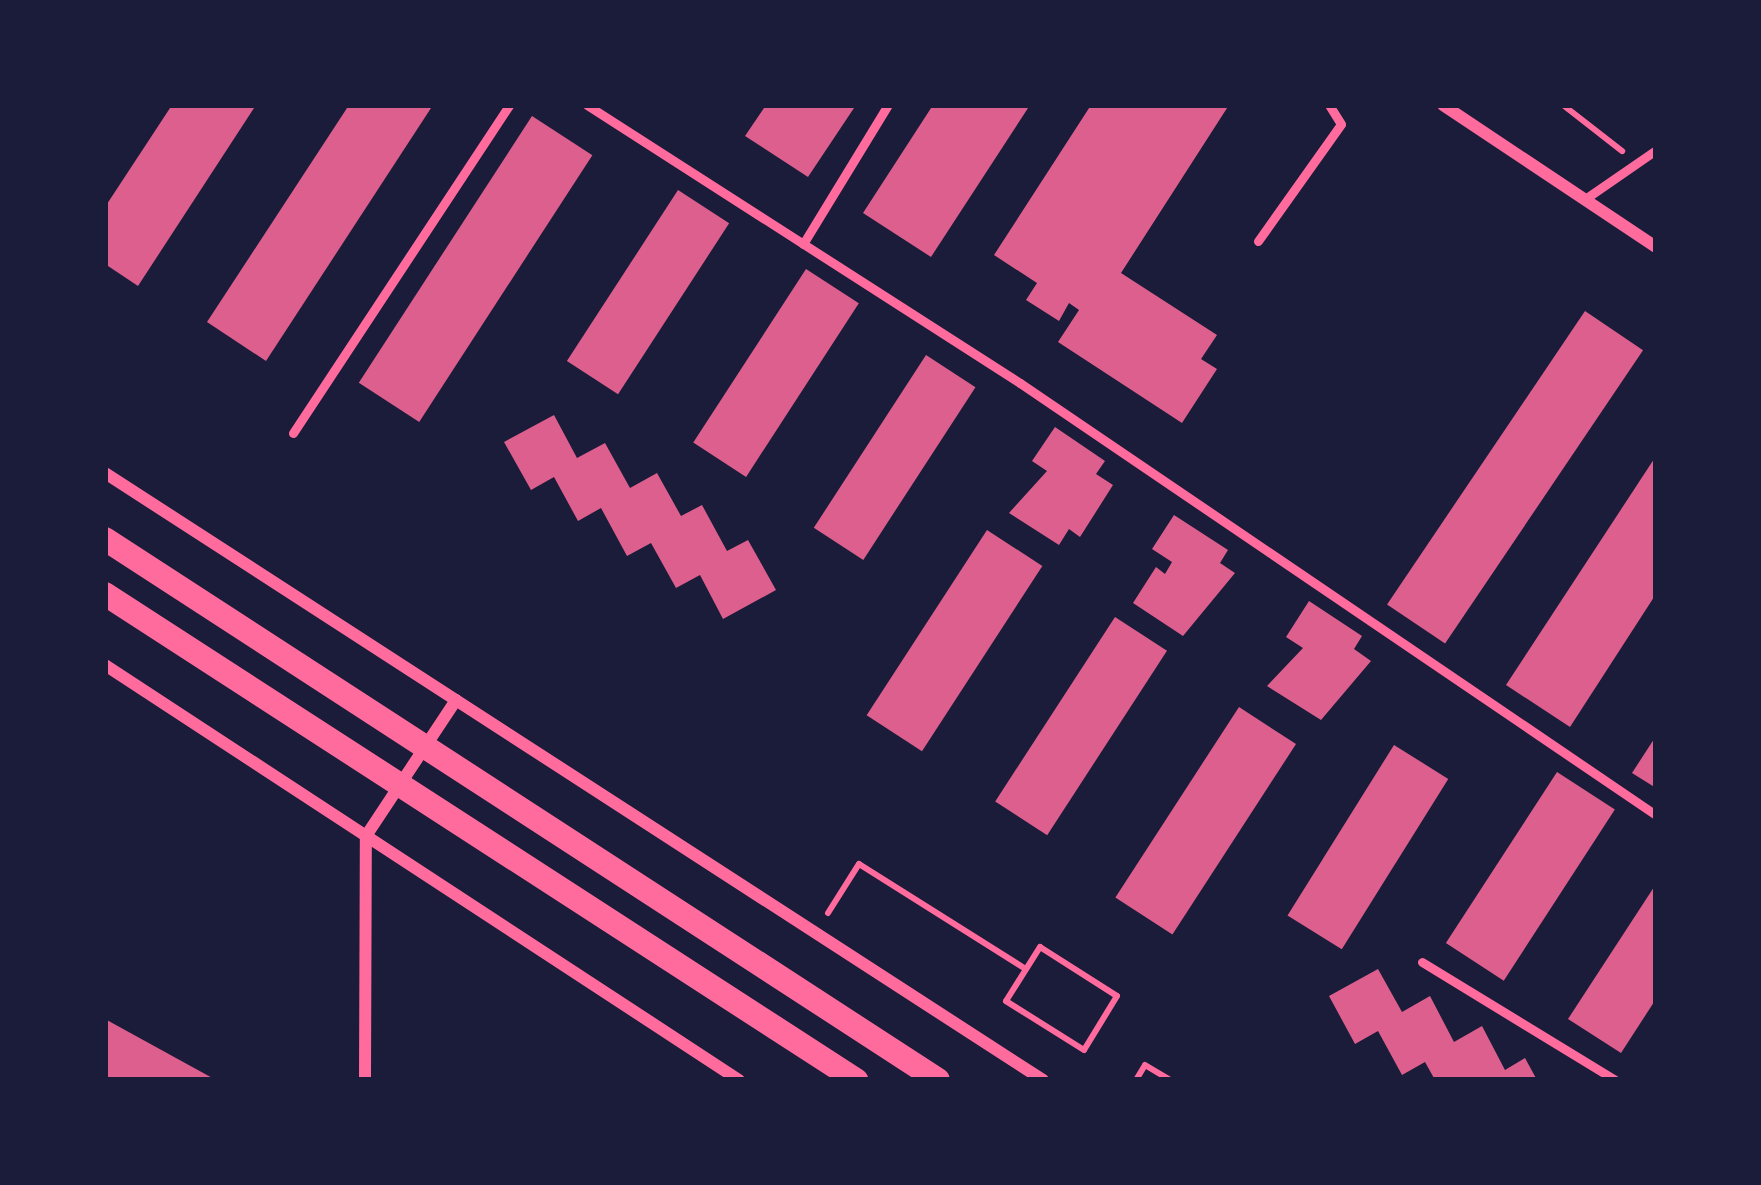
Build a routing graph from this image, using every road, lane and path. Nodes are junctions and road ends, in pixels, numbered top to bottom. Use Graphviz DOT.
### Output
graph roads {
  1 [pos="509,105"];
  2 [pos="586,105"];
  3 [pos="888,105"];
  4 [pos="1329,105"];
  5 [pos="1443,105"];
  6 [pos="1564,105"];
  7 [pos="1656,149"];
  8 [pos="1637,163"];
  9 [pos="1586,200"];
  10 [pos="1258,241"];
  11 [pos="803,244"];
  12 [pos="1656,247"];
  13 [pos="293,433"];
  14 [pos="105,472"];
  15 [pos="105,539"];
  16 [pos="105,594"];
  17 [pos="105,665"];
  18 [pos="456,700"];
  19 [pos="1656,815"];
  20 [pos="366,836"];
  21 [pos="815,933"];
  22 [pos="1421,962"];
  23 [pos="1026,969"];
  24 [pos="365,1080"];
  25 [pos="739,1080"];
  26 [pos="856,1080"];
  27 [pos="938,1080"];
  28 [pos="1043,1080"];
  29 [pos="1136,1080"];
  30 [pos="1170,1080"];
  31 [pos="1615,1080"];
  1 -- 13 [label="lane"];
  2 -- 11 [label="lane"];
  3 -- 11 [label="lane"];
  4 -- 10 [label="lane"];
  5 -- 9 [label="street"];
  6 -- 8 [label="path"];
  7 -- 8 [label="lane"];
  8 -- 9 [label="lane"];
  9 -- 12 [label="street"];
  11 -- 19 [label="lane"];
  14 -- 18 [label="street"];
  15 -- 27 [label="main road"];
  16 -- 26 [label="main road"];
  17 -- 20 [label="street"];
  18 -- 20 [label="street"];
  18 -- 21 [label="street"];
  20 -- 24 [label="street"];
  20 -- 25 [label="street"];
  21 -- 23 [label="path"];
  21 -- 28 [label="street"];
  22 -- 31 [label="lane"];
  23 -- 23 [label="path"];
  29 -- 30 [label="path"];
}
